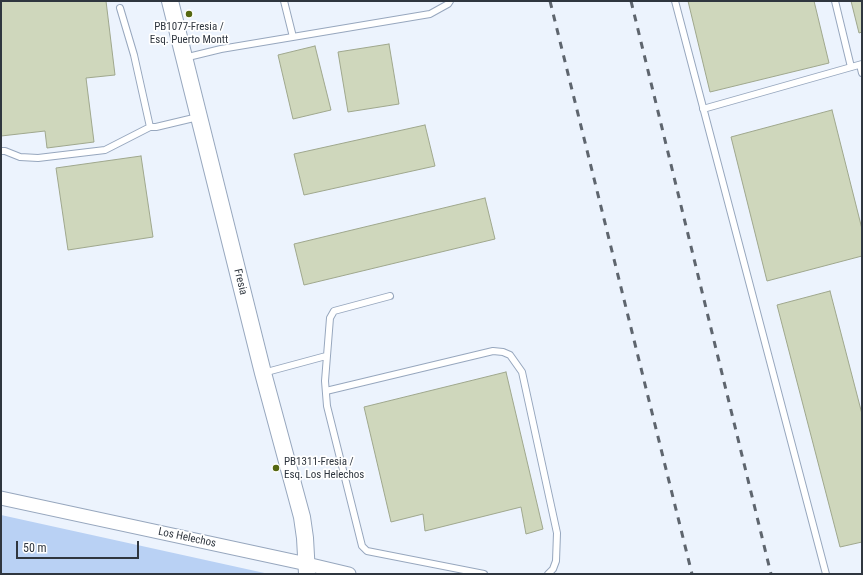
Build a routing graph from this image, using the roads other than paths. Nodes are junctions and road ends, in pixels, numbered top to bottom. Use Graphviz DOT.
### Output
graph roads {
  1 [pos="170,1"];
  2 [pos="284,1"];
  3 [pos="450,1"];
  4 [pos="675,1"];
  5 [pos="835,1"];
  6 [pos="120,8"];
  7 [pos="293,37"];
  8 [pos="184,58"];
  9 [pos="861,64"];
  10 [pos="852,67"];
  11 [pos="862,72"];
  12 [pos="703,109"];
  13 [pos="198,117"];
  14 [pos="150,127"];
  15 [pos="1,151"];
  16 [pos="390,296"];
  17 [pos="326,356"];
  18 [pos="263,373"];
  19 [pos="326,391"];
  20 [pos="1,498"];
  21 [pos="307,569"];
  22 [pos="349,574"];
  23 [pos="484,574"];
  24 [pos="548,574"];
  25 [pos="826,574"];
  1 -- 8 [label="street, Fresia"];
  2 -- 7 [label="lane"];
  3 -- 7 [label="lane"];
  4 -- 12 [label="lane"];
  5 -- 10 [label="lane"];
  6 -- 14 [label="lane"];
  7 -- 8 [label="lane"];
  8 -- 13 [label="street, Fresia"];
  9 -- 10 [label="lane"];
  9 -- 11 [label="lane"];
  10 -- 12 [label="lane"];
  12 -- 25 [label="lane"];
  13 -- 14 [label="lane"];
  13 -- 18 [label="street, Fresia"];
  14 -- 15 [label="lane"];
  16 -- 17 [label="lane"];
  17 -- 18 [label="lane"];
  17 -- 19 [label="lane"];
  18 -- 21 [label="street, Fresia"];
  19 -- 23 [label="lane"];
  19 -- 24 [label="lane"];
  20 -- 21 [label="street, Los Helechos"];
  21 -- 22 [label="street, Los Helechos"];
}
